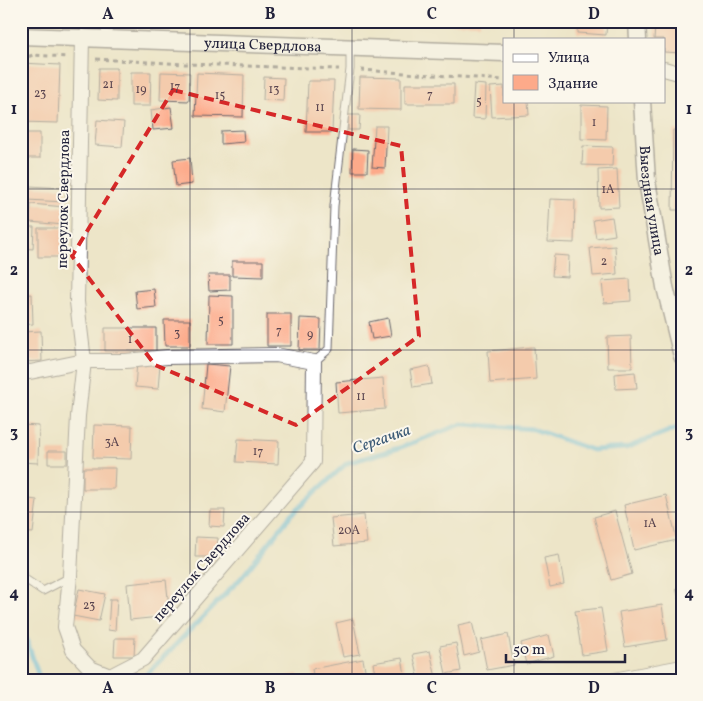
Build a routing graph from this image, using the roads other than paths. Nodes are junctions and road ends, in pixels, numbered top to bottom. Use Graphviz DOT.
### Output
graph roads {
  1 [pos="637,21"];
  2 [pos="21,36"];
  3 [pos="82,37"];
  4 [pos="638,38"];
  5 [pos="350,47"];
  6 [pos="503,52"];
  7 [pos="666,70"];
  8 [pos="682,74"];
  9 [pos="642,102"];
  10 [pos="678,333"];
  11 [pos="682,356"];
  12 [pos="84,361"];
  13 [pos="314,362"];
  14 [pos="21,370"];
  15 [pos="21,572"];
  16 [pos="70,576"];
  17 [pos="682,667"];
  18 [pos="614,680"];
  1 -- 4 [label="street"];
  2 -- 3 [label="street, улица Свердлова"];
  3 -- 5 [label="street, улица Свердлова"];
  3 -- 12 [label="street, переулок Свердлова"];
  5 -- 6 [label="street, улица Свердлова"];
  5 -- 13 [label="lane"];
  7 -- 8 [label="street"];
  9 -- 10 [label="street, Выездная улица"];
  10 -- 11 [label="street, Выездная улица"];
  12 -- 13 [label="street"];
  12 -- 14 [label="street"];
  12 -- 16 [label="street, переулок Свердлова"];
  13 -- 16 [label="street, переулок Свердлова"];
  15 -- 16 [label="lane"];
  17 -- 18 [label="street"];
}
